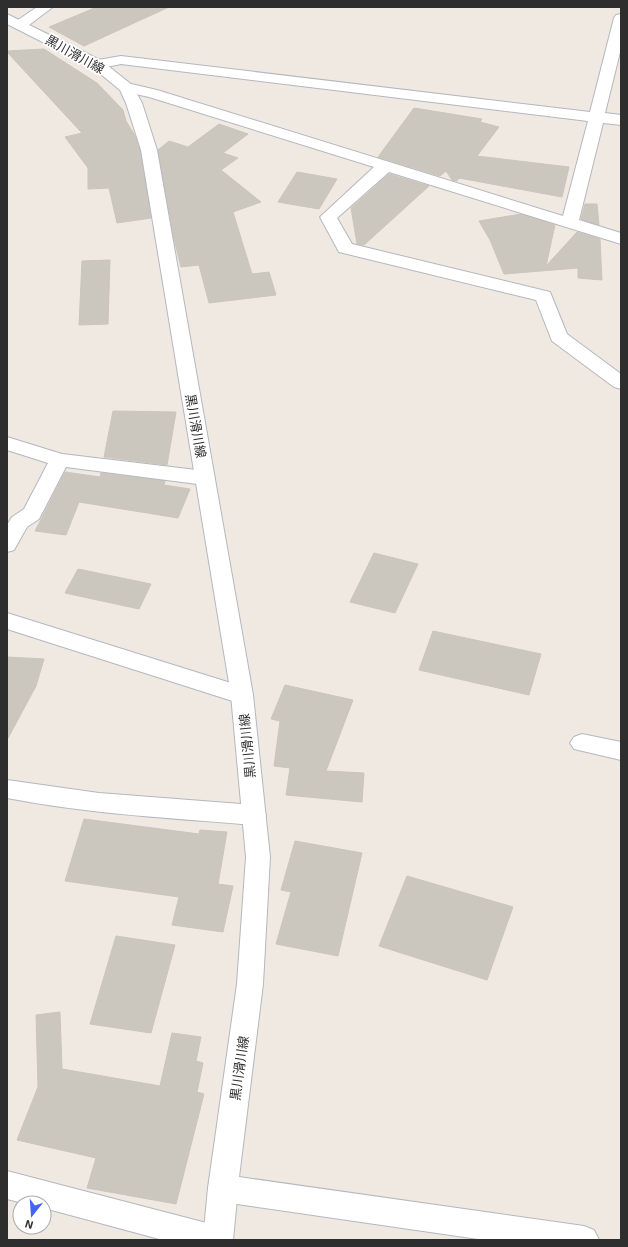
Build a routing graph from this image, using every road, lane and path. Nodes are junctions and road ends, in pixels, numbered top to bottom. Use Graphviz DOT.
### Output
graph roads {
  1 [pos="46,7"];
  2 [pos="621,18"];
  3 [pos="14,21"];
  4 [pos="97,64"];
  5 [pos="127,88"];
  6 [pos="595,117"];
  7 [pos="621,120"];
  8 [pos="387,165"];
  9 [pos="570,223"];
  10 [pos="621,239"];
  11 [pos="621,383"];
  12 [pos="7,443"];
  13 [pos="60,460"];
  14 [pos="205,478"];
  15 [pos="7,545"];
  16 [pos="7,621"];
  17 [pos="242,695"];
  18 [pos="582,743"];
  19 [pos="621,751"];
  20 [pos="7,789"];
  21 [pos="254,815"];
  22 [pos="7,1185"];
  23 [pos="223,1188"];
  24 [pos="218,1240"];
  25 [pos="584,1240"];
  1 -- 3 [label="street"];
  2 -- 6 [label="street"];
  3 -- 4 [label="street, 黒川滑川線"];
  4 -- 5 [label="street, 黒川滑川線"];
  4 -- 6 [label="street"];
  5 -- 8 [label="street"];
  5 -- 14 [label="street, 黒川滑川線"];
  6 -- 7 [label="street"];
  6 -- 9 [label="street"];
  8 -- 9 [label="street"];
  8 -- 11 [label="street"];
  9 -- 10 [label="street"];
  12 -- 13 [label="street"];
  13 -- 14 [label="street"];
  13 -- 15 [label="street"];
  14 -- 17 [label="street, 黒川滑川線"];
  16 -- 17 [label="street"];
  17 -- 21 [label="street, 黒川滑川線"];
  18 -- 19 [label="street"];
  20 -- 21 [label="street"];
  21 -- 23 [label="street, 黒川滑川線"];
  22 -- 24 [label="street"];
  23 -- 24 [label="street, 黒川滑川線"];
  23 -- 25 [label="street"];
}
